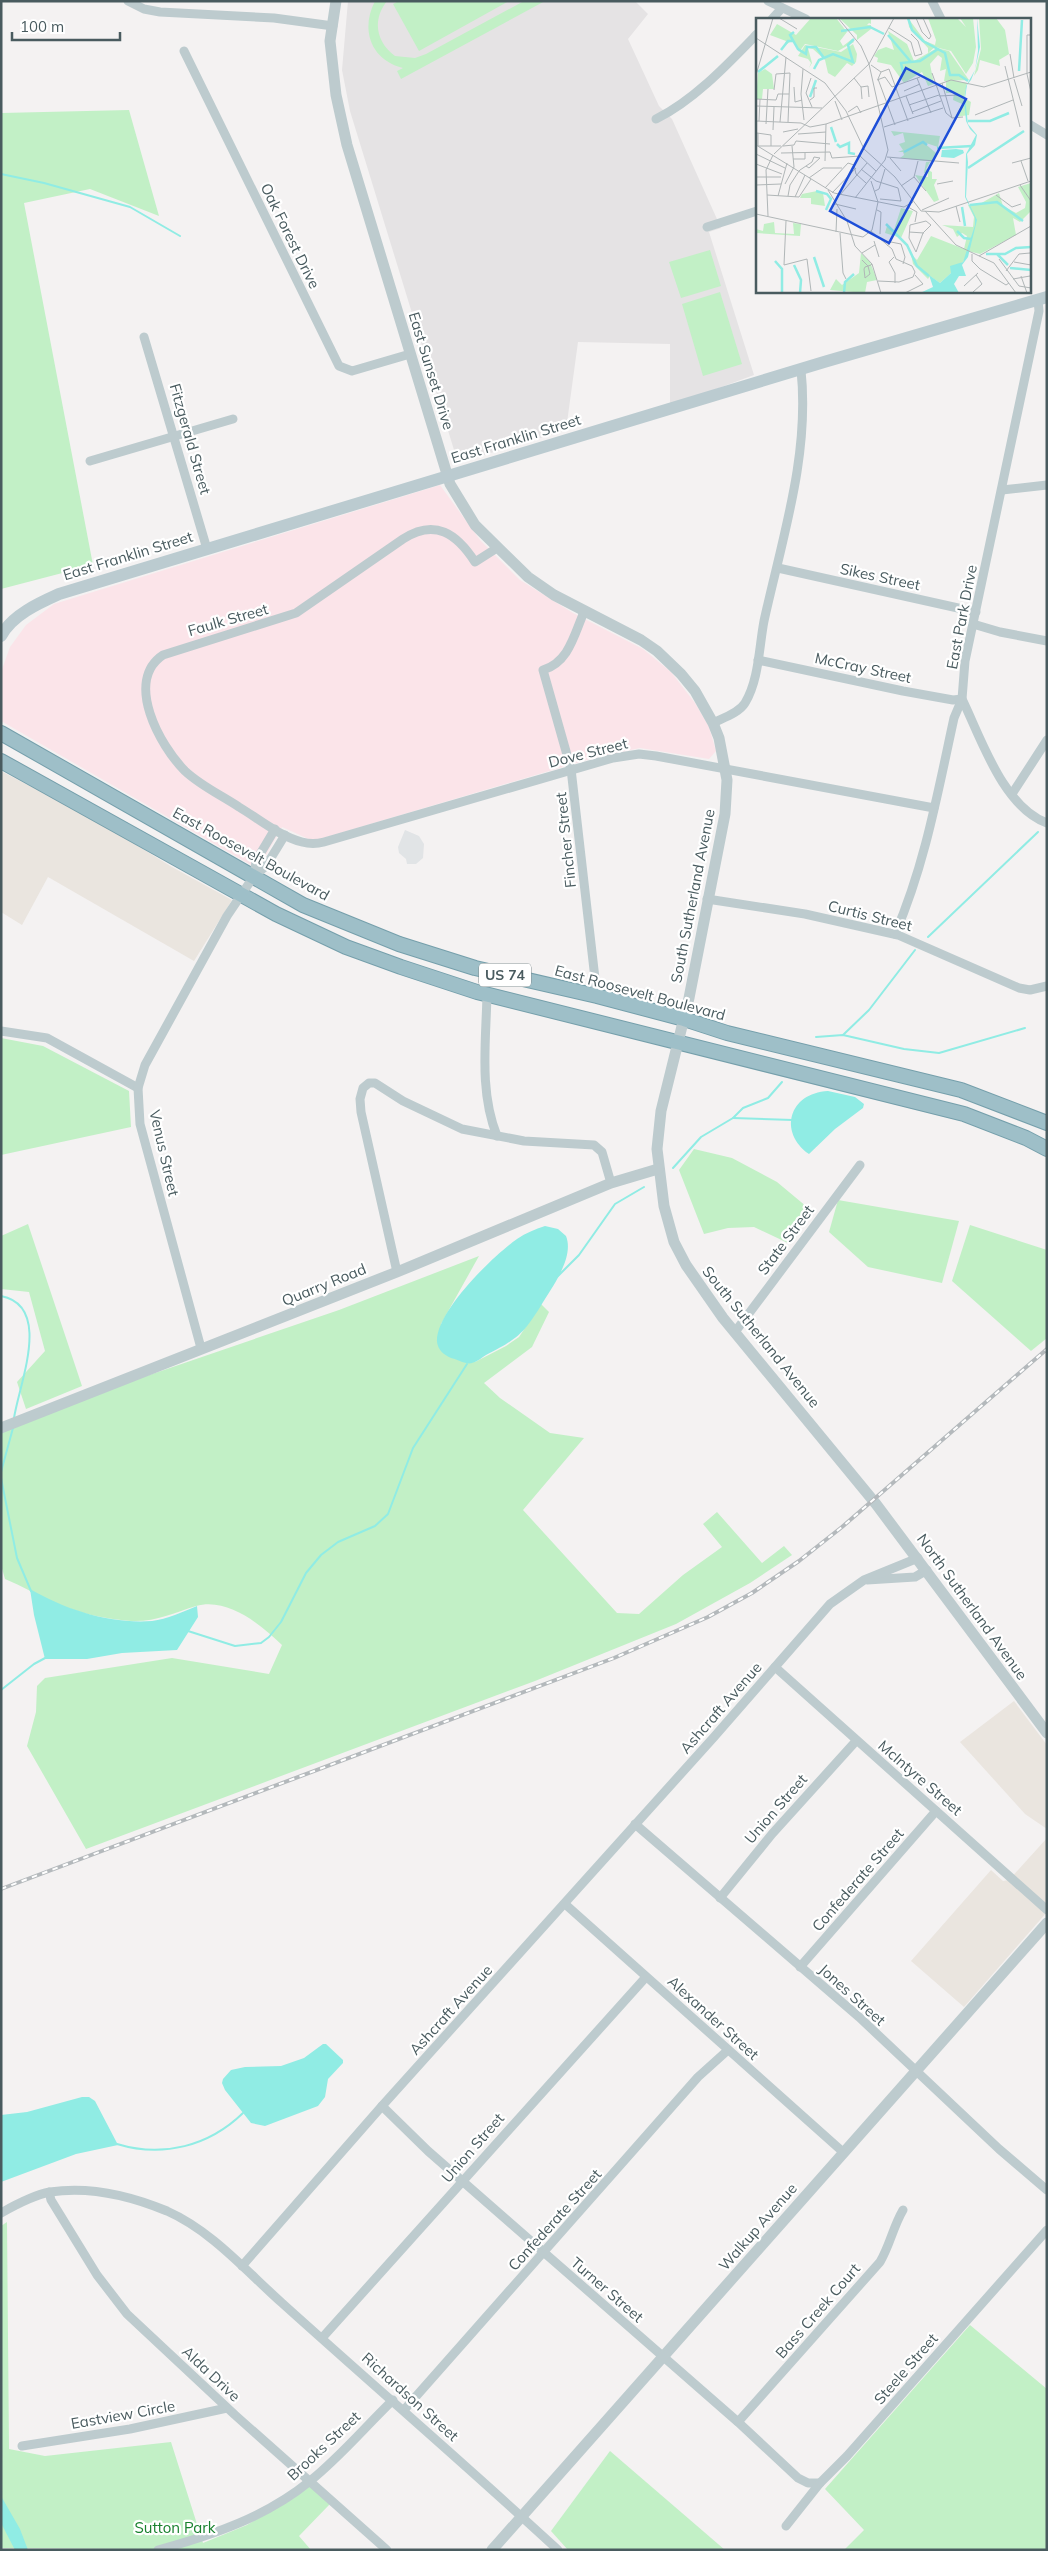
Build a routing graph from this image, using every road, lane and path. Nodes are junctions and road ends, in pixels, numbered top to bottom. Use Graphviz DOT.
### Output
graph roads {
  1 [pos="128,1"];
  2 [pos="336,1"];
  3 [pos="768,1"];
  4 [pos="932,1"];
  5 [pos="782,8"];
  6 [pos="773,18"];
  7 [pos="804,18"];
  8 [pos="940,18"];
  9 [pos="333,26"];
  10 [pos="756,35"];
  11 [pos="184,51"];
  12 [pos="656,119"];
  13 [pos="1031,127"];
  14 [pos="1047,135"];
  15 [pos="756,211"];
  16 [pos="707,227"];
  17 [pos="1042,299"];
  18 [pos="144,337"];
  19 [pos="410,354"];
  20 [pos="801,370"];
  21 [pos="233,419"];
  22 [pos="175,436"];
  23 [pos="90,461"];
  24 [pos="447,477"];
  25 [pos="1047,485"];
  26 [pos="1002,490"];
  27 [pos="497,548"];
  28 [pos="207,549"];
  29 [pos="778,568"];
  30 [pos="584,612"];
  31 [pos="976,612"];
  32 [pos="974,624"];
  33 [pos="2,632"];
  34 [pos="1047,641"];
  35 [pos="758,660"];
  36 [pos="962,699"];
  37 [pos="713,723"];
  38 [pos="1,734"];
  39 [pos="1047,740"];
  40 [pos="1,761"];
  41 [pos="572,769"];
  42 [pos="725,769"];
  43 [pos="1012,794"];
  44 [pos="934,808"];
  45 [pos="1047,822"];
  46 [pos="274,829"];
  47 [pos="285,835"];
  48 [pos="254,876"];
  49 [pos="240,895"];
  50 [pos="707,899"];
  51 [pos="895,934"];
  52 [pos="1047,986"];
  53 [pos="487,994"];
  54 [pos="597,996"];
  55 [pos="684,1019"];
  56 [pos="1,1031"];
  57 [pos="678,1042"];
  58 [pos="138,1088"];
  59 [pos="1047,1123"];
  60 [pos="497,1136"];
  61 [pos="1047,1149"];
  62 [pos="860,1165"];
  63 [pos="658,1169"];
  64 [pos="611,1183"];
  65 [pos="397,1272"];
  66 [pos="735,1332"];
  67 [pos="201,1348"];
  68 [pos="1,1428"];
  69 [pos="873,1500"];
  70 [pos="918,1558"];
  71 [pos="927,1570"];
  72 [pos="864,1580"];
  73 [pos="775,1667"];
  74 [pos="1047,1733"];
  75 [pos="856,1741"];
  76 [pos="936,1811"];
  77 [pos="635,1824"];
  78 [pos="720,1898"];
  79 [pos="565,1904"];
  80 [pos="1047,1910"];
  81 [pos="1047,1923"];
  82 [pos="800,1967"];
  83 [pos="646,1977"];
  84 [pos="728,2050"];
  85 [pos="915,2072"];
  86 [pos="382,2106"];
  87 [pos="843,2152"];
  88 [pos="463,2181"];
  89 [pos="1047,2190"];
  90 [pos="49,2192"];
  91 [pos="903,2210"];
  92 [pos="1,2213"];
  93 [pos="1047,2230"];
  94 [pos="544,2253"];
  95 [pos="242,2266"];
  96 [pos="322,2338"];
  97 [pos="662,2357"];
  98 [pos="393,2400"];
  99 [pos="227,2408"];
  100 [pos="404,2410"];
  101 [pos="738,2422"];
  102 [pos="22,2446"];
  103 [pos="310,2481"];
  104 [pos="820,2483"];
  105 [pos="522,2516"];
  106 [pos="786,2526"];
  107 [pos="158,2550"];
  108 [pos="387,2550"];
  109 [pos="492,2550"];
  110 [pos="558,2550"];
  1 -- 9 [label="street"];
  2 -- 9 [label="street, East Sunset Drive"];
  3 -- 5 [label="street"];
  4 -- 8 [label="street"];
  5 -- 6 [label="street"];
  5 -- 7 [label="street"];
  9 -- 19 [label="street, East Sunset Drive"];
  10 -- 12 [label="street"];
  11 -- 19 [label="street, Oak Forest Drive"];
  13 -- 14 [label="street"];
  15 -- 16 [label="street"];
  17 -- 20 [label="main road, East Franklin Street"];
  17 -- 26 [label="street, East Park Drive"];
  18 -- 22 [label="street, Fitzgerald Street"];
  19 -- 24 [label="street, East Sunset Drive"];
  20 -- 24 [label="main road, East Franklin Street"];
  20 -- 29 [label="street"];
  21 -- 22 [label="street"];
  22 -- 23 [label="street"];
  22 -- 28 [label="street, Fitzgerald Street"];
  24 -- 27 [label="street, East Sunset Drive"];
  24 -- 28 [label="main road, East Franklin Street"];
  25 -- 26 [label="street"];
  26 -- 31 [label="street, East Park Drive"];
  27 -- 30 [label="street, East Sunset Drive"];
  27 -- 46 [label="street, Faulk Street"];
  28 -- 33 [label="main road, East Franklin Street"];
  29 -- 31 [label="street, Sikes Street"];
  29 -- 35 [label="street"];
  30 -- 37 [label="street, East Sunset Drive"];
  30 -- 41 [label="street, Fincher Street"];
  31 -- 32 [label="street, East Park Drive"];
  32 -- 34 [label="street"];
  32 -- 36 [label="street, East Park Drive"];
  35 -- 36 [label="street, McCray Street"];
  35 -- 37 [label="street"];
  36 -- 43 [label="street"];
  36 -- 44 [label="street, East Park Drive"];
  37 -- 42 [label="street, South Sutherland Avenue"];
  38 -- 48 [label="highway, East Roosevelt Boulevard / US 74"];
  39 -- 43 [label="street"];
  40 -- 49 [label="highway, US 74"];
  41 -- 42 [label="street, Dove Street"];
  41 -- 47 [label="street, Dove Street"];
  41 -- 54 [label="street, Fincher Street"];
  42 -- 44 [label="street, Dove Street"];
  42 -- 50 [label="street, South Sutherland Avenue"];
  43 -- 45 [label="street"];
  44 -- 51 [label="street, East Park Drive"];
  46 -- 47 [label="street, Dove Street"];
  46 -- 48 [label="street"];
  47 -- 48 [label="street"];
  48 -- 49 [label="street"];
  48 -- 54 [label="highway, East Roosevelt Boulevard / US 74"];
  49 -- 53 [label="highway, US 74"];
  49 -- 58 [label="street, Venus Street"];
  50 -- 51 [label="street, Curtis Street"];
  50 -- 55 [label="street, South Sutherland Avenue"];
  51 -- 52 [label="street, Curtis Street"];
  53 -- 57 [label="highway, US 74"];
  53 -- 60 [label="street"];
  54 -- 55 [label="highway, East Roosevelt Boulevard / US 74"];
  55 -- 57 [label="street, South Sutherland Avenue"];
  55 -- 59 [label="highway, East Roosevelt Boulevard / US 74"];
  56 -- 58 [label="street"];
  57 -- 61 [label="highway, US 74"];
  57 -- 63 [label="street, South Sutherland Avenue"];
  58 -- 67 [label="street, Venus Street"];
  60 -- 64 [label="street"];
  60 -- 65 [label="street"];
  62 -- 66 [label="street, State Street"];
  63 -- 64 [label="street, Quarry Road"];
  63 -- 66 [label="street, South Sutherland Avenue"];
  64 -- 65 [label="street, Quarry Road"];
  65 -- 67 [label="street, Quarry Road"];
  66 -- 69 [label="street, South Sutherland Avenue"];
  67 -- 68 [label="street, Quarry Road"];
  69 -- 70 [label="street, North Sutherland Avenue"];
  70 -- 71 [label="street, North Sutherland Avenue"];
  70 -- 72 [label="street, Ashcraft Avenue"];
  71 -- 72 [label="street"];
  71 -- 74 [label="street, North Sutherland Avenue"];
  72 -- 73 [label="street, Ashcraft Avenue"];
  73 -- 75 [label="street, McIntyre Street"];
  73 -- 77 [label="street, Ashcraft Avenue"];
  75 -- 76 [label="street, McIntyre Street"];
  75 -- 78 [label="street, Union Street"];
  76 -- 80 [label="street, McIntyre Street"];
  76 -- 82 [label="street, Confederate Street"];
  77 -- 78 [label="street, Jones Street"];
  77 -- 79 [label="street, Ashcraft Avenue"];
  78 -- 82 [label="street, Jones Street"];
  79 -- 83 [label="street, Alexander Street"];
  79 -- 86 [label="street, Ashcraft Avenue"];
  81 -- 85 [label="street, Walkup Avenue"];
  82 -- 85 [label="street, Jones Street"];
  83 -- 84 [label="street, Alexander Street"];
  83 -- 88 [label="street, Union Street"];
  84 -- 87 [label="street, Alexander Street"];
  84 -- 94 [label="street, Confederate Street"];
  85 -- 87 [label="street, Walkup Avenue"];
  85 -- 89 [label="street, Jones Street"];
  86 -- 88 [label="street, Turner Street"];
  86 -- 95 [label="street, Ashcraft Avenue"];
  87 -- 97 [label="street, Walkup Avenue"];
  88 -- 94 [label="street, Turner Street"];
  88 -- 96 [label="street, Union Street"];
  90 -- 92 [label="street"];
  90 -- 95 [label="street"];
  90 -- 99 [label="street, Alda Drive"];
  91 -- 101 [label="street, Bass Creek Court"];
  93 -- 104 [label="street, Steele Street"];
  94 -- 97 [label="street, Turner Street"];
  94 -- 100 [label="street, Confederate Street"];
  95 -- 96 [label="street, Richardson Street"];
  96 -- 98 [label="street, Richardson Street"];
  97 -- 101 [label="street, Turner Street"];
  97 -- 105 [label="street, Walkup Avenue"];
  98 -- 100 [label="street, Richardson Street"];
  98 -- 103 [label="street, Brooks Street"];
  99 -- 102 [label="street, Eastview Circle"];
  99 -- 103 [label="street, Alda Drive"];
  100 -- 105 [label="street, Richardson Street"];
  101 -- 104 [label="street, Turner Street"];
  103 -- 107 [label="street, Brooks Street"];
  103 -- 108 [label="street, Alda Drive"];
  104 -- 106 [label="street, Steele Street"];
  105 -- 109 [label="street, Walkup Avenue"];
  105 -- 110 [label="street, Richardson Street"];
}
